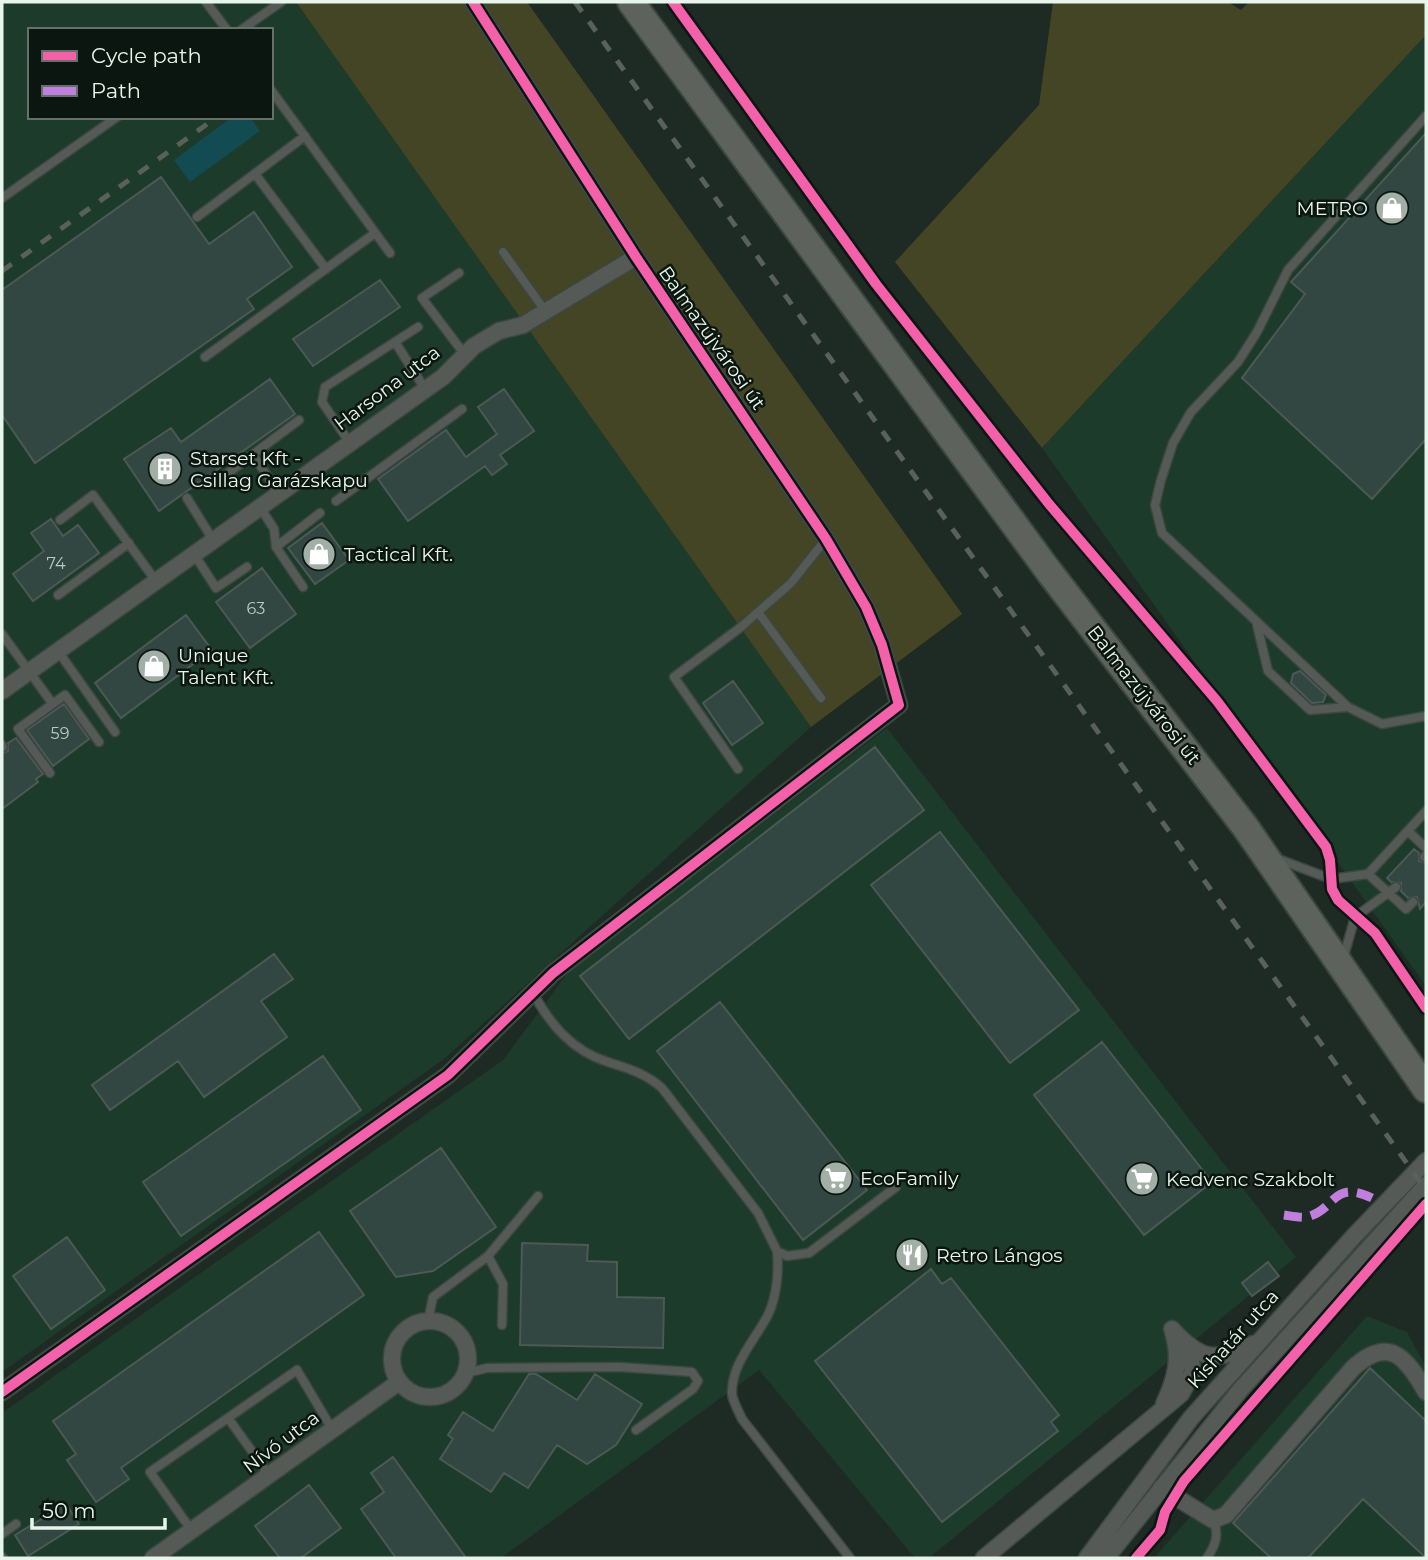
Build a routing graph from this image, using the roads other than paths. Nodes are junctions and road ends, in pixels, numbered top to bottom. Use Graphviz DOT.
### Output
graph roads {
  1 [pos="206,2"];
  2 [pos="281,2"];
  3 [pos="473,2"];
  4 [pos="631,2"];
  5 [pos="226,28"];
  6 [pos="244,28"];
  7 [pos="273,93"];
  8 [pos="1426,116"];
  9 [pos="114,119"];
  10 [pos="305,136"];
  11 [pos="255,174"];
  12 [pos="2,198"];
  13 [pos="197,217"];
  14 [pos="376,233"];
  15 [pos="503,252"];
  16 [pos="390,253"];
  17 [pos="636,257"];
  18 [pos="326,269"];
  19 [pos="459,273"];
  20 [pos="546,312"];
  21 [pos="418,327"];
  22 [pos="395,342"];
  23 [pos="465,355"];
  24 [pos="205,357"];
  25 [pos="425,389"];
  26 [pos="462,409"];
  27 [pos="299,420"];
  28 [pos="350,443"];
  29 [pos="253,455"];
  30 [pos="224,476"];
  31 [pos="279,493"];
  32 [pos="187,498"];
  33 [pos="336,501"];
  34 [pos="260,506"];
  35 [pos="320,513"];
  36 [pos="60,520"];
  37 [pos="826,538"];
  38 [pos="213,540"];
  39 [pos="129,543"];
  40 [pos="276,547"];
  41 [pos="194,554"];
  42 [pos="247,567"];
  43 [pos="156,581"];
  44 [pos="303,587"];
  45 [pos="58,595"];
  46 [pos="758,612"];
  47 [pos="1252,617"];
  48 [pos="2,634"];
  49 [pos="58,651"];
  50 [pos="30,670"];
  51 [pos="2,691"];
  52 [pos="821,698"];
  53 [pos="52,703"];
  54 [pos="1348,707"];
  55 [pos="1426,716"];
  56 [pos="114,733"];
  57 [pos="99,742"];
  58 [pos="738,769"];
  59 [pos="50,773"];
  60 [pos="1426,811"];
  61 [pos="1408,831"];
  62 [pos="1425,853"];
  63 [pos="1265,855"];
  64 [pos="1368,874"];
  65 [pos="1393,890"];
  66 [pos="1413,902"];
  67 [pos="1342,965"];
  68 [pos="533,993"];
  69 [pos="1388,1033"];
  70 [pos="1426,1055"];
  71 [pos="1426,1089"];
  72 [pos="1426,1161"];
  73 [pos="1426,1185"];
  74 [pos="896,1186"];
  75 [pos="538,1196"];
  76 [pos="778,1251"];
  77 [pos="488,1256"];
  78 [pos="428,1321"];
  79 [pos="502,1325"];
  80 [pos="1258,1342"];
  81 [pos="1188,1346"];
  82 [pos="466,1373"];
  83 [pos="399,1382"];
  84 [pos="2,1392"];
  85 [pos="1426,1392"];
  86 [pos="1163,1406"];
  87 [pos="228,1418"];
  88 [pos="332,1429"];
  89 [pos="636,1430"];
  90 [pos="270,1477"];
  91 [pos="1161,1488"];
  92 [pos="1213,1520"];
  93 [pos="16,1524"];
  94 [pos="192,1531"];
  95 [pos="2,1534"];
  96 [pos="153,1558"];
  97 [pos="850,1558"];
  98 [pos="985,1558"];
  99 [pos="1087,1558"];
  100 [pos="1106,1558"];
  101 [pos="1207,1558"];
  1 -- 5 [label="lane"];
  2 -- 6 [label="lane"];
  3 -- 17 [label="street, Balmazújvárosi út"];
  4 -- 63 [label="main road, Balmazújvárosi út"];
  7 -- 10 [label="lane"];
  8 -- 47 [label="lane"];
  9 -- 12 [label="lane"];
  10 -- 11 [label="lane"];
  10 -- 14 [label="lane"];
  11 -- 13 [label="lane"];
  11 -- 18 [label="lane"];
  14 -- 16 [label="lane"];
  14 -- 18 [label="lane"];
  15 -- 20 [label="lane"];
  17 -- 20 [label="street, Harsona utca"];
  17 -- 37 [label="street, Balmazújvárosi út"];
  18 -- 24 [label="lane"];
  19 -- 23 [label="lane"];
  20 -- 23 [label="street, Harsona utca"];
  21 -- 22 [label="lane"];
  22 -- 25 [label="lane"];
  22 -- 28 [label="lane"];
  23 -- 25 [label="street, Harsona utca"];
  25 -- 28 [label="street, Harsona utca"];
  26 -- 33 [label="lane"];
  27 -- 29 [label="lane"];
  28 -- 31 [label="street, Harsona utca"];
  29 -- 30 [label="lane"];
  29 -- 31 [label="lane"];
  31 -- 34 [label="street, Harsona utca"];
  32 -- 38 [label="lane"];
  34 -- 38 [label="street, Harsona utca"];
  34 -- 40 [label="lane"];
  35 -- 40 [label="lane"];
  36 -- 39 [label="lane"];
  37 -- 46 [label="lane"];
  37 -- 68 [label="street, Balmazújvárosi út"];
  38 -- 41 [label="street, Harsona utca"];
  39 -- 43 [label="lane"];
  39 -- 45 [label="lane"];
  40 -- 44 [label="lane"];
  41 -- 42 [label="lane"];
  41 -- 43 [label="street, Harsona utca"];
  43 -- 49 [label="street, Harsona utca"];
  46 -- 52 [label="lane"];
  46 -- 58 [label="lane"];
  47 -- 54 [label="lane"];
  47 -- 54 [label="lane"];
  48 -- 50 [label="lane"];
  49 -- 50 [label="street, Harsona utca"];
  49 -- 56 [label="lane"];
  50 -- 51 [label="street, Harsona utca"];
  50 -- 53 [label="lane"];
  53 -- 57 [label="lane"];
  53 -- 59 [label="lane"];
  54 -- 55 [label="lane"];
  60 -- 61 [label="lane"];
  61 -- 62 [label="lane"];
  61 -- 64 [label="lane"];
  63 -- 64 [label="lane"];
  63 -- 67 [label="main road, Balmazújvárosi út"];
  64 -- 65 [label="lane"];
  65 -- 66 [label="lane"];
  65 -- 67 [label="lane"];
  67 -- 69 [label="main road, Balmazújvárosi út"];
  68 -- 76 [label="lane"];
  68 -- 84 [label="street"];
  69 -- 70 [label="main road"];
  69 -- 71 [label="main road, Balmazújvárosi út"];
  72 -- 80 [label="street, Kishatár utca"];
  73 -- 91 [label="street, Kishatár utca"];
  74 -- 76 [label="lane"];
  75 -- 77 [label="lane"];
  76 -- 97 [label="lane"];
  77 -- 78 [label="lane"];
  77 -- 79 [label="lane"];
  78 -- 82 [label="street"];
  78 -- 83 [label="street"];
  80 -- 81 [label="street"];
  80 -- 99 [label="street, Kishatár utca"];
  81 -- 86 [label="street"];
  81 -- 86 [label="street"];
  82 -- 83 [label="street"];
  82 -- 89 [label="lane"];
  83 -- 88 [label="street, Nívó utca"];
  85 -- 92 [label="street"];
  86 -- 98 [label="street"];
  87 -- 88 [label="lane"];
  87 -- 90 [label="lane"];
  87 -- 94 [label="lane"];
  88 -- 90 [label="street, Nívó utca"];
  90 -- 94 [label="street, Nívó utca"];
  91 -- 92 [label="street"];
  91 -- 100 [label="street, Kishatár utca"];
  92 -- 101 [label="lane"];
  93 -- 95 [label="lane"];
  94 -- 96 [label="street, Nívó utca"];
}
